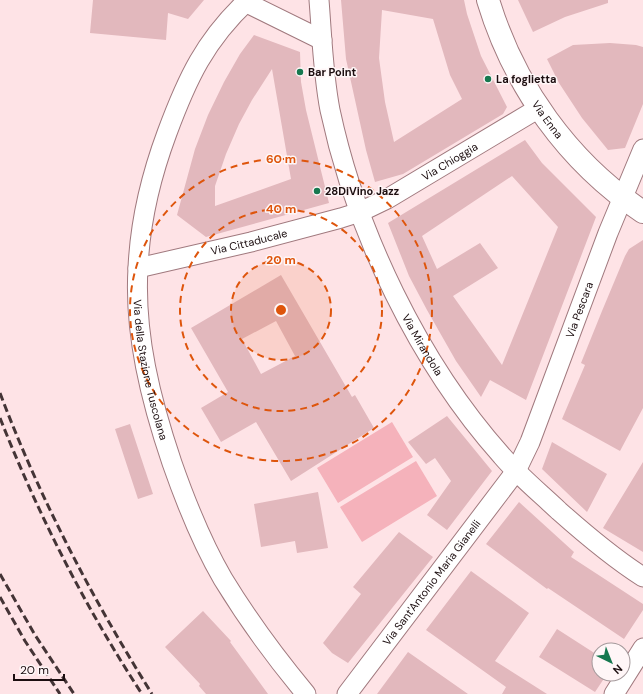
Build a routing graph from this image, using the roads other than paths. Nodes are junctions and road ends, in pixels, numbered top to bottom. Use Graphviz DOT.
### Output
graph roads {
  1 [pos="319,0"];
  2 [pos="488,0"];
  3 [pos="246,1"];
  4 [pos="322,40"];
  5 [pos="539,108"];
  6 [pos="643,149"];
  7 [pos="622,198"];
  8 [pos="360,212"];
  9 [pos="643,212"];
  10 [pos="138,268"];
  11 [pos="516,471"];
  12 [pos="643,577"];
  13 [pos="643,648"];
  14 [pos="306,694"];
  15 [pos="347,694"];
  16 [pos="614,694"];
  1 -- 4 [label="street, Via Mirandola"];
  2 -- 5 [label="main road, Via Enna"];
  3 -- 4 [label="street"];
  3 -- 10 [label="street, Via della Stazione Tuscolana"];
  4 -- 8 [label="street, Via Mirandola"];
  5 -- 7 [label="main road, Via Enna"];
  5 -- 8 [label="street, Via Chioggia"];
  6 -- 7 [label="street, Via Pescara"];
  7 -- 9 [label="main road, Via Enna"];
  7 -- 11 [label="street, Via Pescara"];
  8 -- 10 [label="street, Via Cittaducale"];
  8 -- 11 [label="street, Via Mirandola"];
  10 -- 14 [label="street, Via della Stazione Tuscolana"];
  11 -- 12 [label="street, Via Mirandola"];
  11 -- 15 [label="street, Via Sant'Antonio Maria Gianelli"];
  13 -- 16 [label="street"];
}
